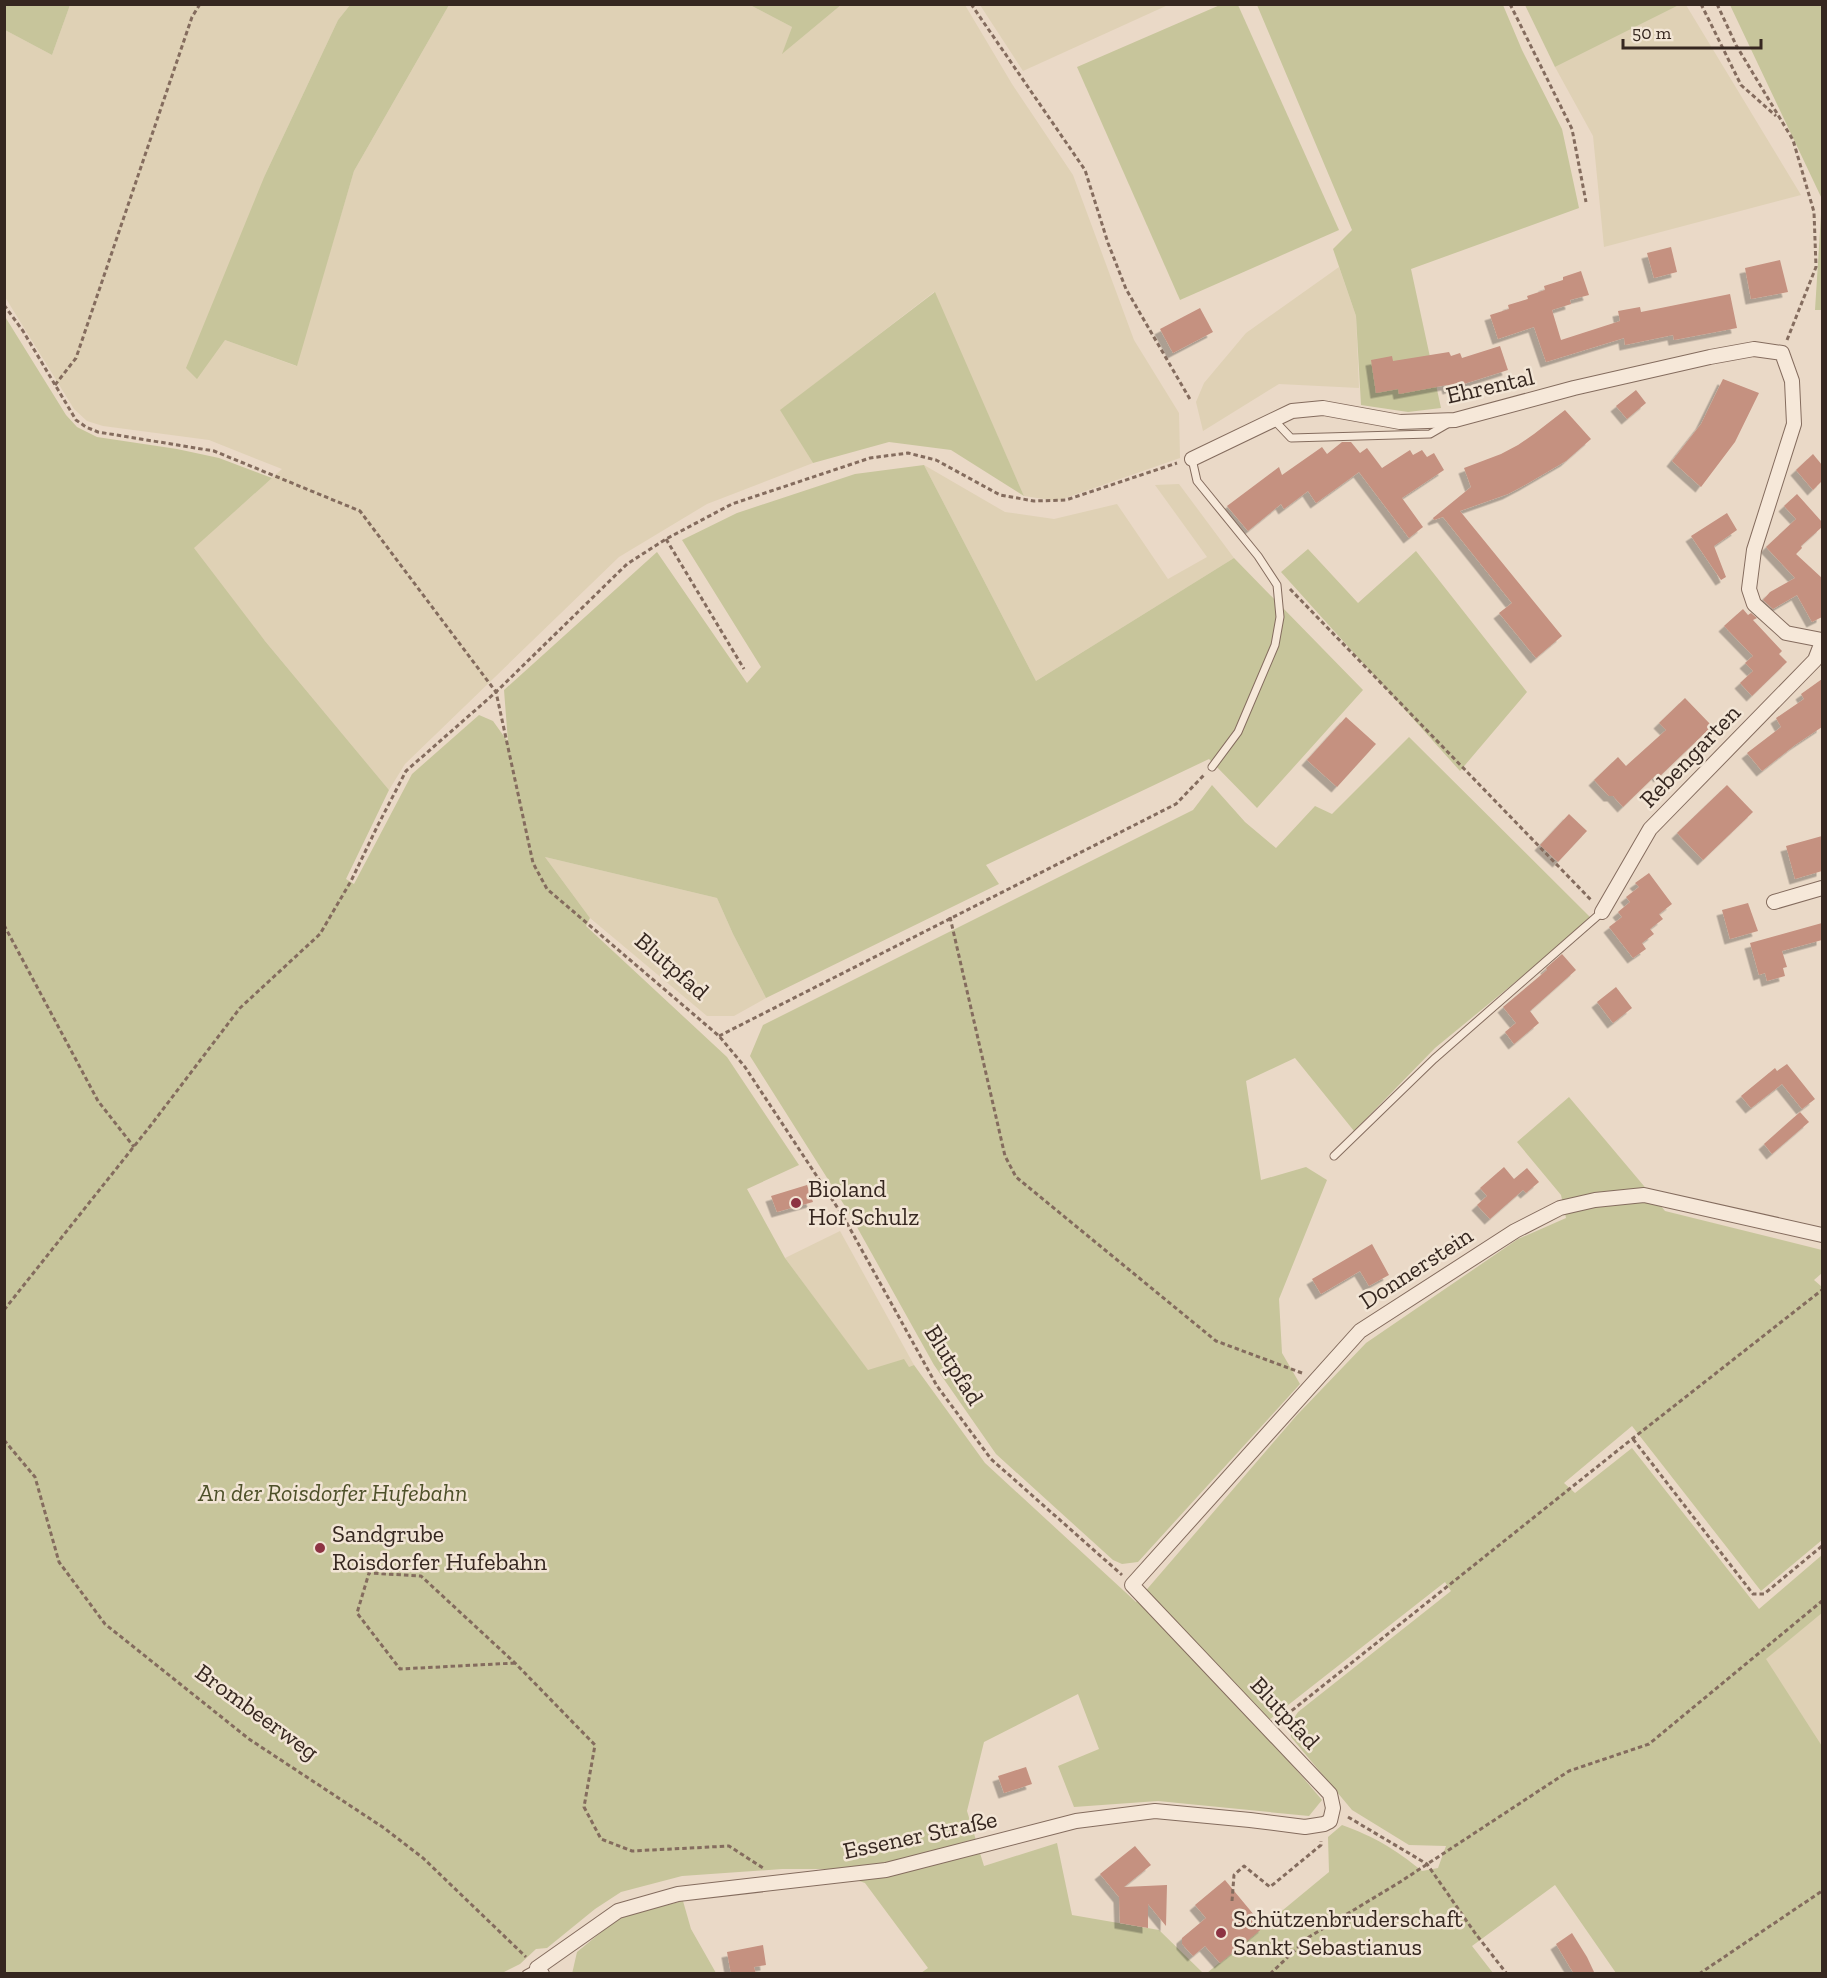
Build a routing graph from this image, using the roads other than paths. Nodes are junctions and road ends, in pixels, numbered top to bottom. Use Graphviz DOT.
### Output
graph roads {
  1 [pos="1274,420"];
  2 [pos="1455,420"];
  3 [pos="1192,459"];
  4 [pos="1822,641"];
  5 [pos="1212,767"];
  6 [pos="1822,888"];
  7 [pos="1774,902"];
  8 [pos="1602,912"];
  9 [pos="1334,1156"];
  10 [pos="1822,1235"];
  11 [pos="1132,1585"];
  12 [pos="1324,1824"];
  13 [pos="535,1972"];
  1 -- 2 [label="street, Ehrental"];
  1 -- 2 [label="lane"];
  1 -- 3 [label="street, Ehrental"];
  2 -- 4 [label="street, Ehrental"];
  3 -- 5 [label="lane"];
  4 -- 8 [label="street, Rebengarten"];
  6 -- 7 [label="street"];
  8 -- 9 [label="lane"];
  10 -- 11 [label="street, Donnerstein"];
  11 -- 12 [label="street, Blutpfad"];
  12 -- 13 [label="street, Essener Straße"];
}
